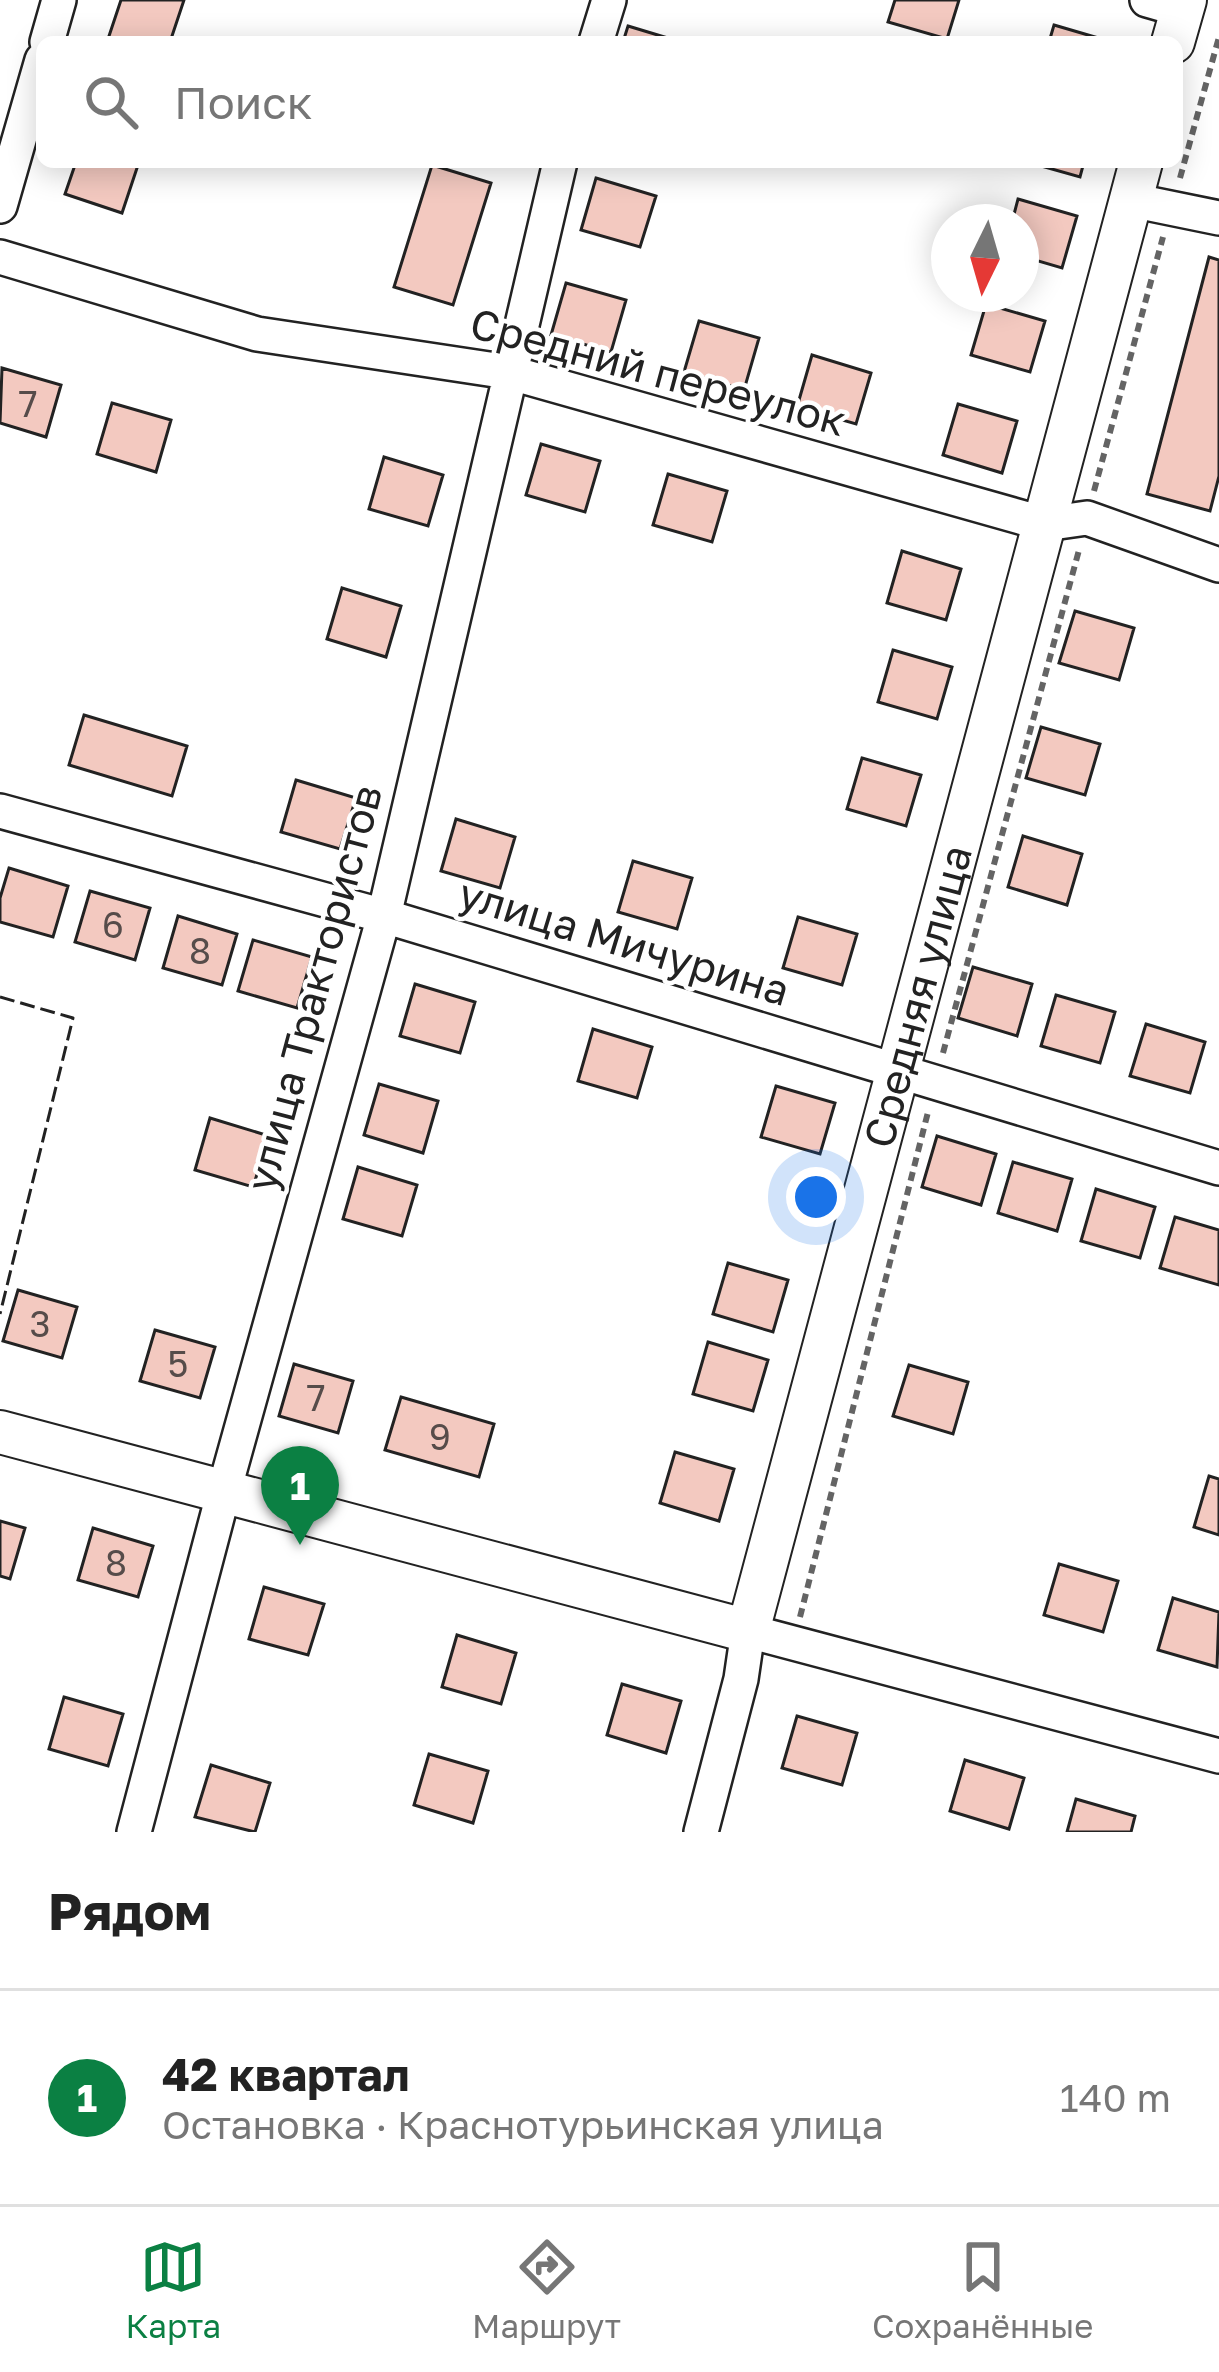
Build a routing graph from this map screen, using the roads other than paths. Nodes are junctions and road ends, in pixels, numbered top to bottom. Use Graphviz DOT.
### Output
graph roads {
  1 [pos="59,0"];
  2 [pos="609,0"];
  3 [pos="49,36"];
  4 [pos="598,36"];
  5 [pos="36,82"];
  6 [pos="559,168"];
  7 [pos="1148,190"];
  8 [pos="0,206"];
  9 [pos="1219,218"];
  10 [pos="0,257"];
  11 [pos="508,372"];
  12 [pos="1045,524"];
  13 [pos="1219,565"];
  14 [pos="0,811"];
  15 [pos="384,916"];
  16 [pos="917,1077"];
  17 [pos="1219,1168"];
  18 [pos="0,1432"];
  19 [pos="224,1491"];
  20 [pos="748,1631"];
  21 [pos="1219,1756"];
  22 [pos="134,1832"];
  23 [pos="701,1832"];
  1 -- 3 [label="street"];
  2 -- 4 [label="street"];
  5 -- 8 [label="street"];
  6 -- 11 [label="street, улица Трактористов"];
  7 -- 9 [label="street"];
  7 -- 12 [label="main road, Средняя улица"];
  10 -- 11 [label="street, Средний переулок"];
  11 -- 12 [label="street, Средний переулок"];
  11 -- 15 [label="street, улица Трактористов"];
  12 -- 13 [label="street, Средний переулок"];
  12 -- 16 [label="main road, Средняя улица"];
  14 -- 15 [label="street, улица Мичурина"];
  15 -- 16 [label="street, улица Мичурина"];
  15 -- 19 [label="street, улица Трактористов"];
  16 -- 17 [label="street, улица Мичурина"];
  16 -- 20 [label="main road, Средняя улица"];
  18 -- 19 [label="main road"];
  19 -- 20 [label="main road"];
  19 -- 22 [label="street, улица Трактористов"];
  20 -- 21 [label="street"];
  20 -- 23 [label="street, Средняя улица"];
}
